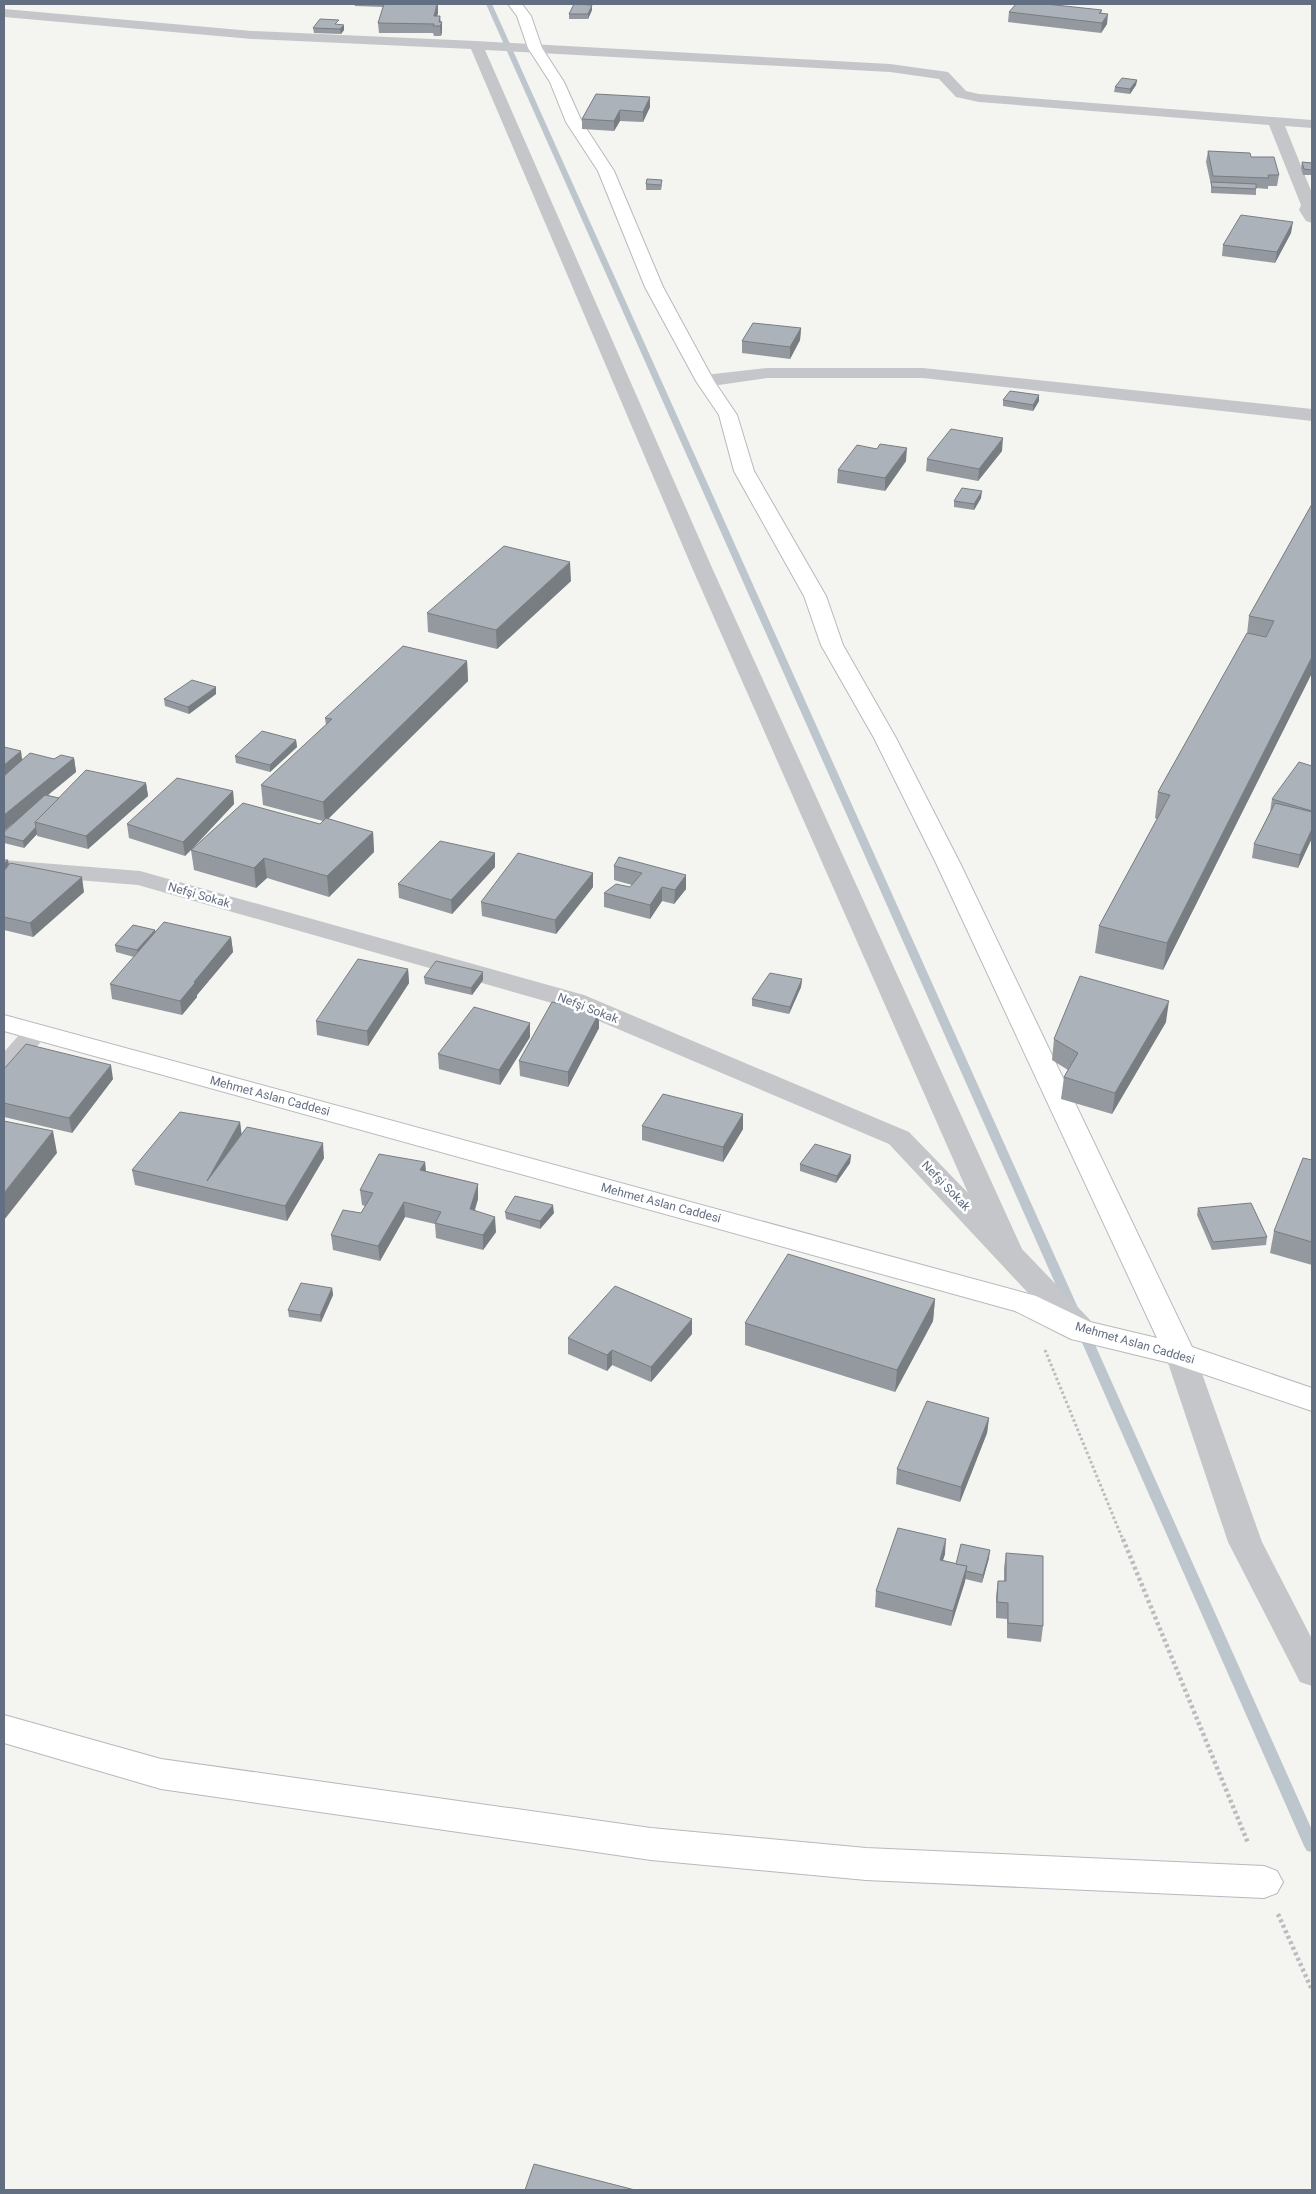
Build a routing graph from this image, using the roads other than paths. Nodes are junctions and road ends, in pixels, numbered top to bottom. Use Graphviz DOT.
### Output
graph roads {
  1 [pos="515,4"];
  2 [pos="4,13"];
  3 [pos="476,45"];
  4 [pos="535,48"];
  5 [pos="1275,122"];
  6 [pos="1312,124"];
  7 [pos="1312,218"];
  8 [pos="706,381"];
  9 [pos="1312,415"];
  10 [pos="4,867"];
  11 [pos="4,1023"];
  12 [pos="36,1032"];
  13 [pos="4,1068"];
  14 [pos="1006,1249"];
  15 [pos="1082,1331"];
  16 [pos="1180,1354"];
  17 [pos="1312,1400"];
  18 [pos="1312,1672"];
  19 [pos="4,1729"];
  20 [pos="1264,1882"];
  1 -- 4 [label="street"];
  2 -- 3 [label="street"];
  3 -- 4 [label="street"];
  3 -- 14 [label="street"];
  4 -- 5 [label="street"];
  4 -- 8 [label="street"];
  5 -- 6 [label="street"];
  5 -- 7 [label="street"];
  8 -- 9 [label="street"];
  8 -- 16 [label="street"];
  10 -- 14 [label="street, Nefşi Sokak"];
  11 -- 12 [label="street, Mehmet Aslan Caddesi"];
  12 -- 13 [label="street"];
  12 -- 15 [label="street, Mehmet Aslan Caddesi"];
  14 -- 15 [label="street, Nefşi Sokak"];
  15 -- 16 [label="street, Mehmet Aslan Caddesi"];
  16 -- 17 [label="street, Mehmet Aslan Caddesi"];
  16 -- 18 [label="street"];
  19 -- 20 [label="street"];
}
